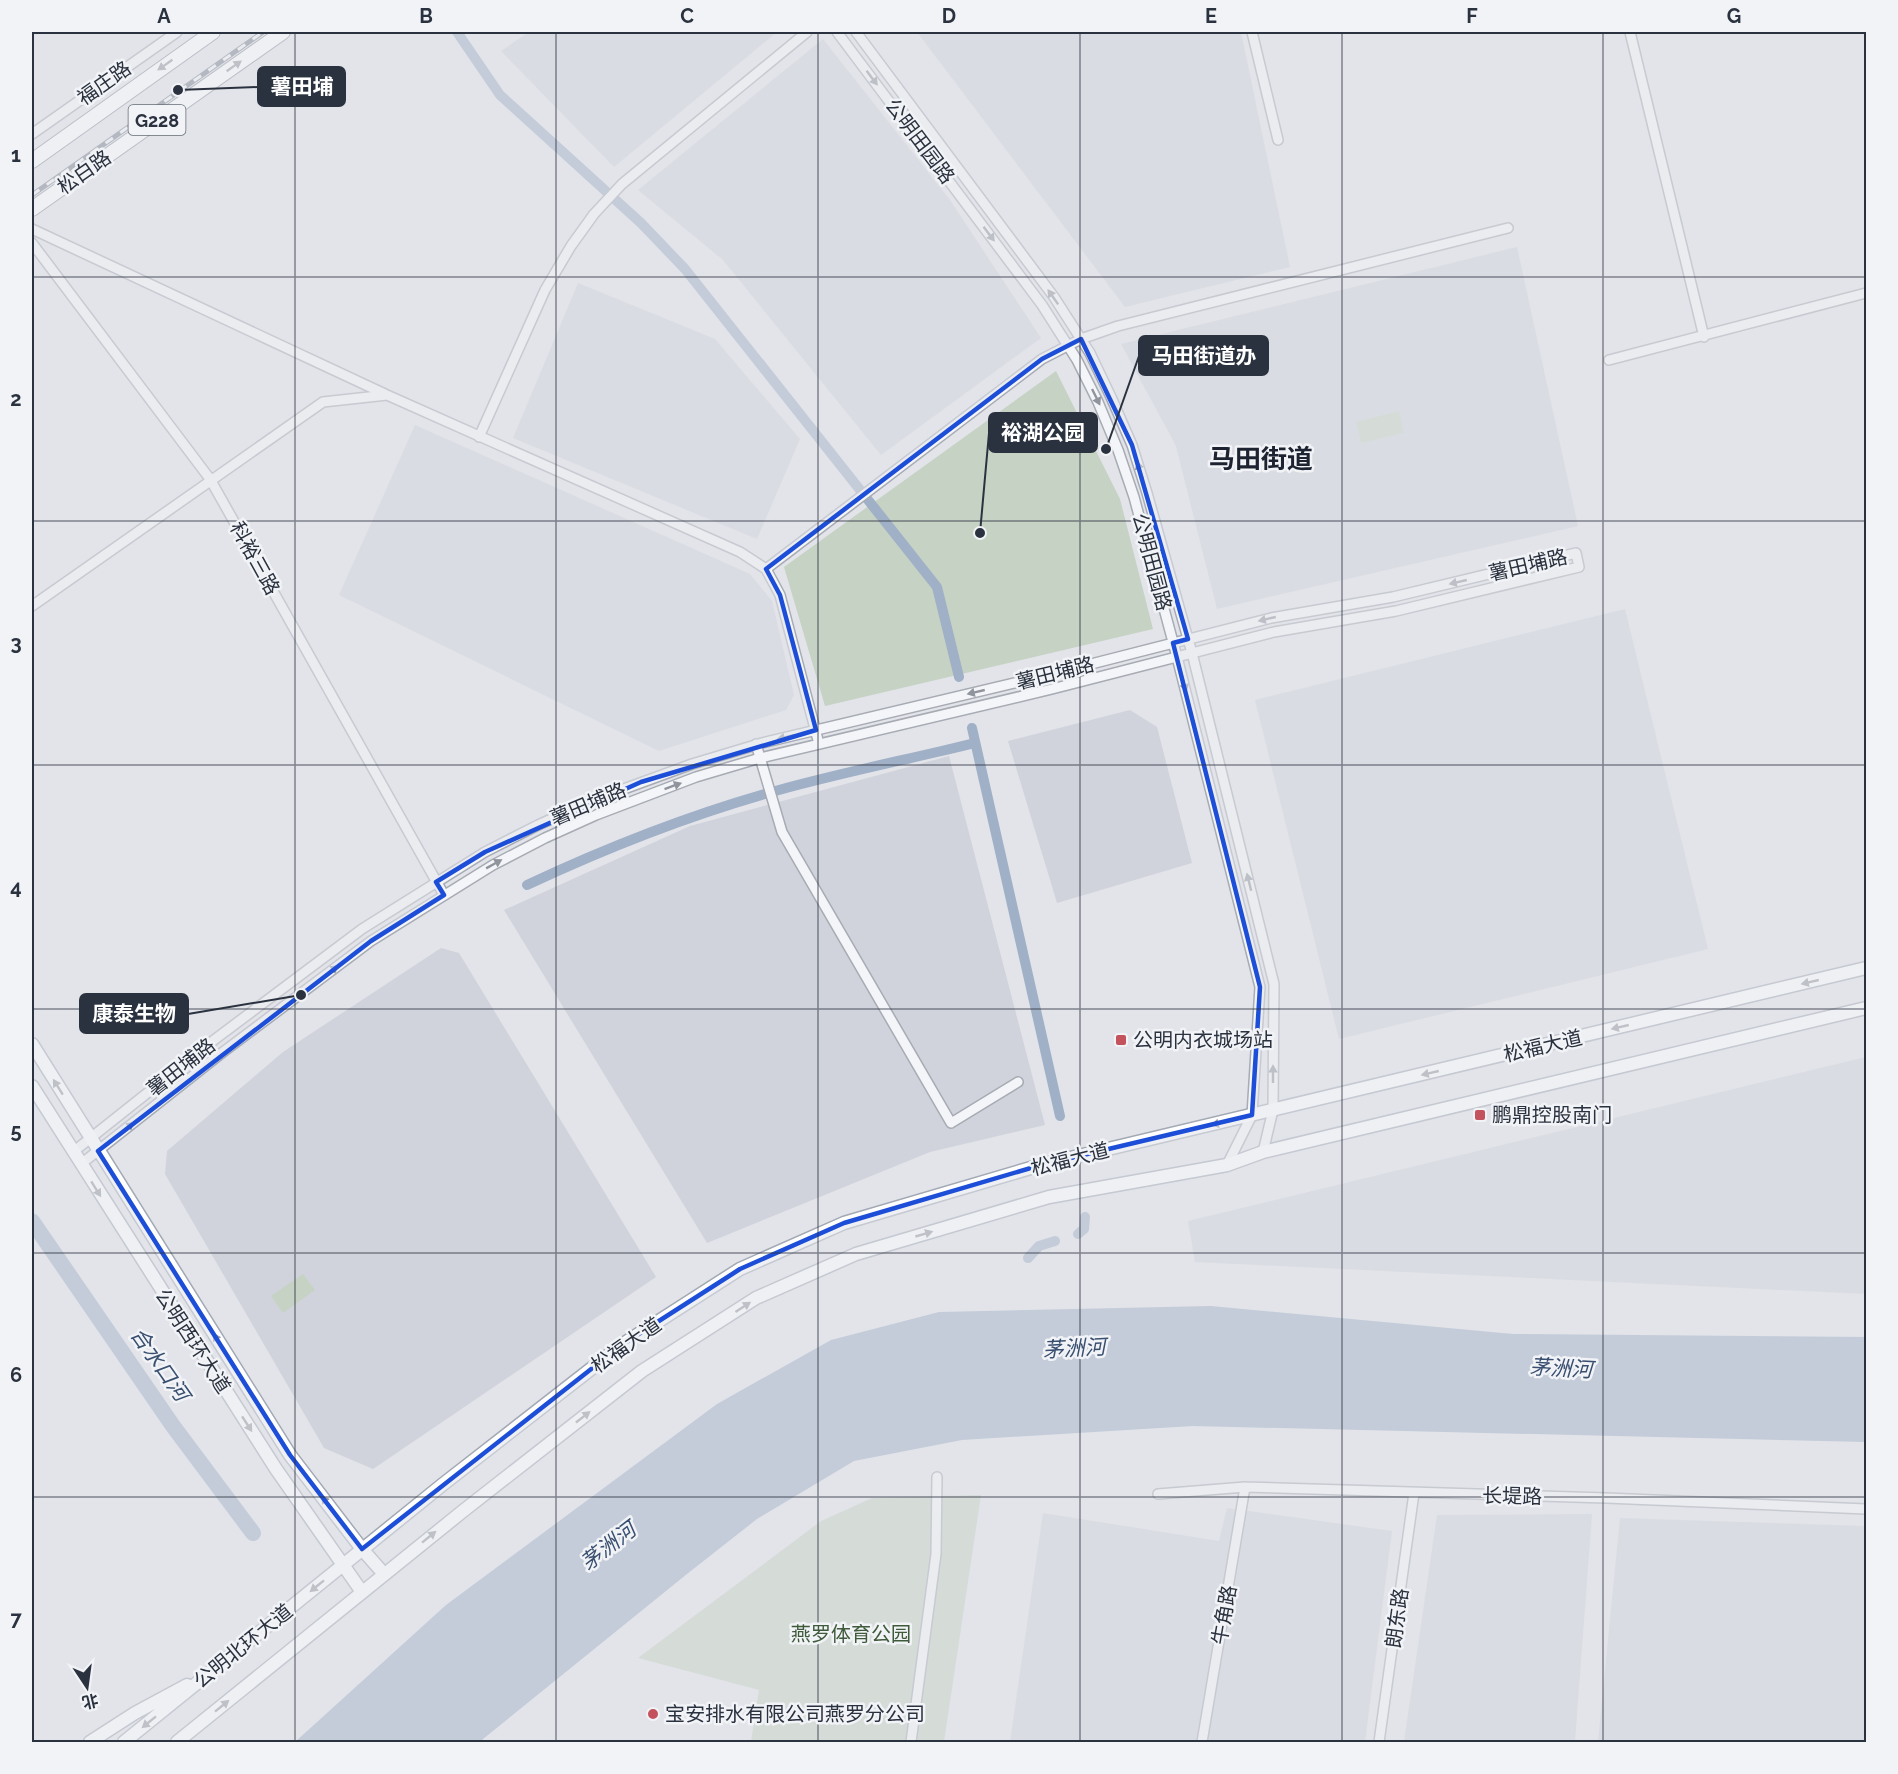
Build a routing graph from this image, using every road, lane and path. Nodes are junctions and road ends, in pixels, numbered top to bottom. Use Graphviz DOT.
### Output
graph roads {
  1 [pos="177,32"];
  2 [pos="213,32"];
  3 [pos="283,32"];
  4 [pos="807,32"];
  5 [pos="837,32"];
  6 [pos="856,32"];
  7 [pos="1252,32"];
  8 [pos="1630,32"];
  9 [pos="32,134"];
  10 [pos="1278,140"];
  11 [pos="32,161"];
  12 [pos="32,209"];
  13 [pos="1508,228"];
  14 [pos="32,229"];
  15 [pos="32,243"];
  16 [pos="1866,293"];
  17 [pos="1704,337"];
  18 [pos="1081,339"];
  19 [pos="1068,345"];
  20 [pos="1609,360"];
  21 [pos="387,395"];
  22 [pos="479,437"];
  23 [pos="211,481"];
  24 [pos="766,569"];
  25 [pos="32,606"];
  26 [pos="1188,639"];
  27 [pos="1173,643"];
  28 [pos="1192,653"];
  29 [pos="1177,657"];
  30 [pos="816,730"];
  31 [pos="756,744"];
  32 [pos="819,744"];
  33 [pos="760,758"];
  34 [pos="436,882"];
  35 [pos="444,895"];
  36 [pos="1866,968"];
  37 [pos="1866,1008"];
  38 [pos="32,1044"];
  39 [pos="1018,1082"];
  40 [pos="32,1086"];
  41 [pos="1273,1110"];
  42 [pos="1252,1115"];
  43 [pos="90,1138"];
  44 [pos="98,1150"];
  45 [pos="73,1152"];
  46 [pos="1263,1152"];
  47 [pos="81,1164"];
  48 [pos="1227,1165"];
  49 [pos="937,1477"];
  50 [pos="1245,1487"];
  51 [pos="1414,1493"];
  52 [pos="1158,1494"];
  53 [pos="1866,1509"];
  54 [pos="362,1549"];
  55 [pos="343,1565"];
  56 [pos="384,1574"];
  57 [pos="362,1592"];
  58 [pos="214,1670"];
  59 [pos="90,1743"];
  60 [pos="124,1743"];
  61 [pos="177,1743"];
  62 [pos="912,1743"];
  63 [pos="1202,1743"];
  64 [pos="1379,1743"];
  1 -- 9 [label="street, 福庄路"];
  2 -- 11 [label="highway, 松白路 / G228, one-way"];
  12 -- 3 [label="highway, 松白路 / G228, one-way"];
  4 -- 22 [label="street"];
  5 -- 19 [label="street, 公明田园路, one-way"];
  18 -- 6 [label="street, 公明田园路, one-way"];
  7 -- 10 [label="street"];
  8 -- 17 [label="street"];
  13 -- 18 [label="street"];
  14 -- 21 [label="street"];
  15 -- 23 [label="street, 科裕三路"];
  16 -- 17 [label="street"];
  17 -- 20 [label="street"];
  18 -- 19 [label="street"];
  26 -- 18 [label="street, 公明田园路, one-way"];
  19 -- 24 [label="street"];
  19 -- 27 [label="street, 公明田园路, one-way"];
  21 -- 22 [label="street"];
  21 -- 23 [label="street"];
  22 -- 24 [label="street"];
  23 -- 25 [label="street"];
  23 -- 34 [label="street, 科裕三路"];
  24 -- 30 [label="street"];
  26 -- 27 [label="street, 薯田埔路"];
  26 -- 28 [label="street, 公明田园路"];
  28 -- 26 [label="street, 薯田埔路, one-way"];
  27 -- 29 [label="street, 公明田园路"];
  27 -- 30 [label="street, 薯田埔路, one-way"];
  28 -- 29 [label="street, 薯田埔路"];
  41 -- 28 [label="street, 公明田园路, one-way"];
  29 -- 32 [label="street, 薯田埔路"];
  29 -- 42 [label="street, 公明田园路, one-way"];
  30 -- 31 [label="street, 薯田埔路, one-way"];
  30 -- 32 [label="street"];
  31 -- 33 [label="street"];
  31 -- 34 [label="street, 薯田埔路"];
  32 -- 33 [label="street, 薯田埔路"];
  35 -- 33 [label="street, 薯田埔路, one-way"];
  33 -- 39 [label="street"];
  34 -- 35 [label="street, 科裕三路"];
  34 -- 43 [label="street, 薯田埔路"];
  44 -- 35 [label="street, 薯田埔路, one-way"];
  36 -- 41 [label="main road, 松福大道, one-way"];
  37 -- 46 [label="main road, 松福大道"];
  43 -- 38 [label="main road, 公明西环大道, one-way"];
  40 -- 45 [label="main road, 公明西环大道"];
  41 -- 42 [label="main road, 松福大道"];
  41 -- 46 [label="street, 公明田园路"];
  42 -- 48 [label="street, 公明田园路"];
  42 -- 54 [label="main road, 松福大道, one-way"];
  43 -- 44 [label="main road, 公明西环大道"];
  43 -- 45 [label="street, 薯田埔路"];
  44 -- 47 [label="street, 薯田埔路"];
  54 -- 44 [label="main road, 公明西环大道, one-way"];
  45 -- 47 [label="main road, 公明西环大道"];
  46 -- 48 [label="main road, 松福大道"];
  47 -- 55 [label="main road, 公明西环大道, one-way"];
  56 -- 48 [label="main road, 松福大道, one-way"];
  49 -- 62 [label="street"];
  50 -- 51 [label="street, 长堤路"];
  50 -- 52 [label="street, 长堤路"];
  50 -- 63 [label="street, 牛角路"];
  51 -- 53 [label="street, 长堤路"];
  51 -- 64 [label="street, 朗东路"];
  54 -- 55 [label="main road, 公明北环大道"];
  54 -- 56 [label="main road, 公明西环大道"];
  55 -- 57 [label="main road, 公明西环大道"];
  55 -- 58 [label="main road, 公明北环大道, one-way"];
  56 -- 57 [label="main road, 公明北环大道"];
  61 -- 57 [label="main road, 公明北环大道, one-way"];
  58 -- 59 [label="main road"];
  58 -- 60 [label="main road, 公明北环大道, one-way"];
}
